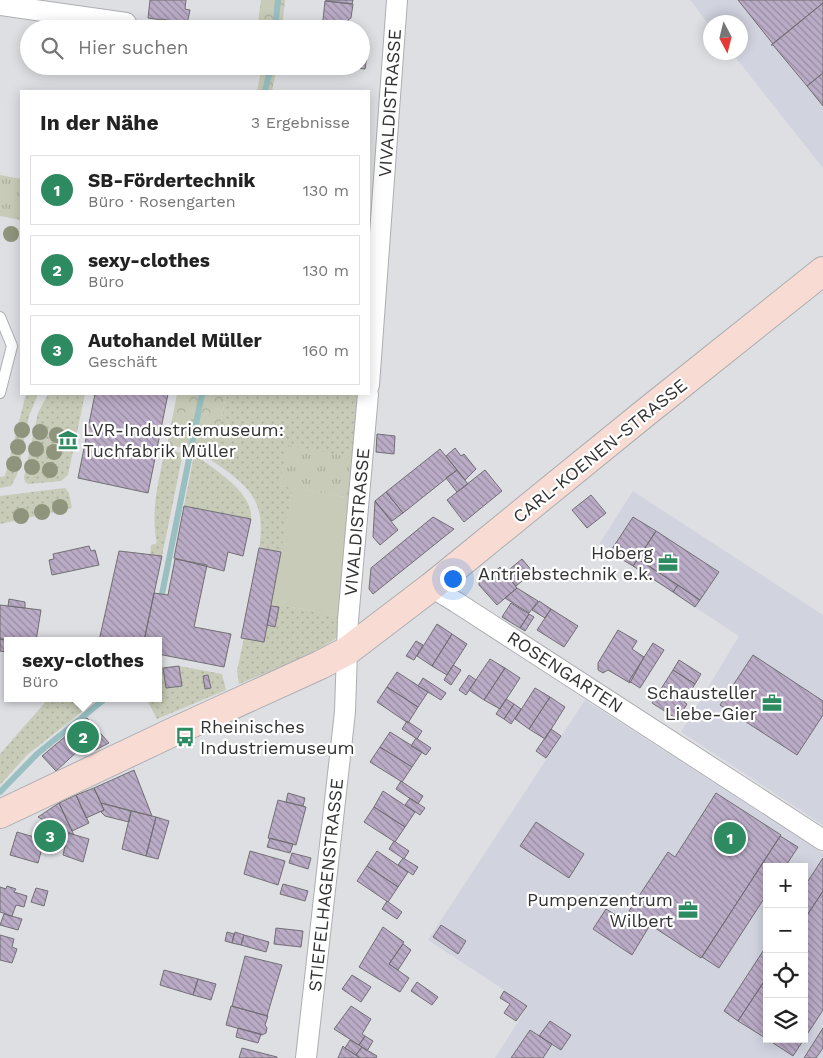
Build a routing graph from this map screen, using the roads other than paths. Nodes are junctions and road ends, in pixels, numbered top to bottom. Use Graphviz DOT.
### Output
graph roads {
  1 [pos="397,0"];
  2 [pos="0,5"];
  3 [pos="105,20"];
  4 [pos="823,272"];
  5 [pos="0,317"];
  6 [pos="370,370"];
  7 [pos="0,393"];
  8 [pos="368,395"];
  9 [pos="431,588"];
  10 [pos="347,651"];
  11 [pos="0,814"];
  12 [pos="823,840"];
  13 [pos="306,1058"];
  1 -- 6 [label="street, VIVALDISTRASSE"];
  2 -- 3 [label="street"];
  4 -- 9 [label="street, CARL-KOENEN-STRASSE"];
  5 -- 7 [label="lane"];
  8 -- 10 [label="street, VIVALDISTRASSE"];
  9 -- 10 [label="street, CARL-KOENEN-STRASSE"];
  9 -- 12 [label="street, ROSENGARTEN"];
  10 -- 11 [label="street, CARL-KOENEN-STRASSE"];
  10 -- 13 [label="street, STIEFELHAGENSTRASSE"];
}
